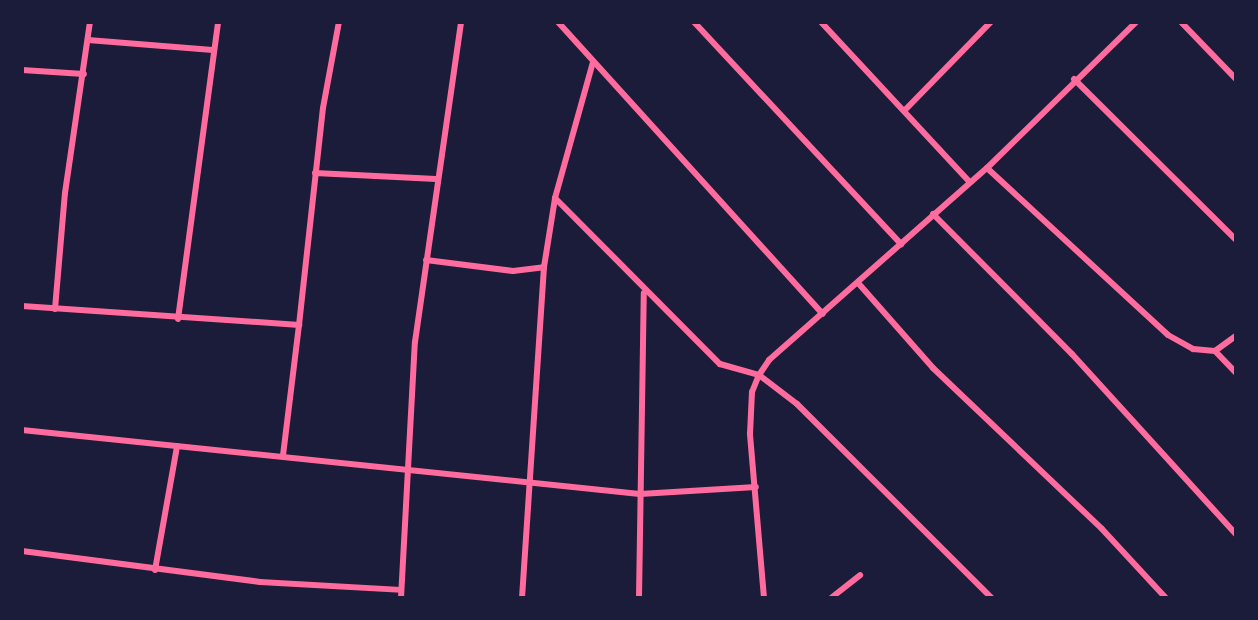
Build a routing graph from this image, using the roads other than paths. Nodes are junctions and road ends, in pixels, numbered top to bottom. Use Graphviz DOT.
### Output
graph roads {
  1 [pos="90,22"];
  2 [pos="218,22"];
  3 [pos="339,22"];
  4 [pos="461,22"];
  5 [pos="558,22"];
  6 [pos="694,22"];
  7 [pos="821,22"];
  8 [pos="835,22"];
  9 [pos="991,22"];
  10 [pos="1136,22"];
  11 [pos="1181,22"];
  12 [pos="827,29"];
  13 [pos="88,40"];
  14 [pos="213,50"];
  15 [pos="1236,61"];
  16 [pos="593,62"];
  17 [pos="1227,69"];
  18 [pos="22,70"];
  19 [pos="84,74"];
  20 [pos="1074,79"];
  21 [pos="1236,79"];
  22 [pos="905,110"];
  23 [pos="987,168"];
  24 [pos="315,173"];
  25 [pos="436,179"];
  26 [pos="969,181"];
  27 [pos="555,198"];
  28 [pos="933,214"];
  29 [pos="1236,240"];
  30 [pos="901,244"];
  31 [pos="426,260"];
  32 [pos="544,267"];
  33 [pos="859,284"];
  34 [pos="644,293"];
  35 [pos="22,306"];
  36 [pos="55,309"];
  37 [pos="823,314"];
  38 [pos="178,319"];
  39 [pos="299,325"];
  40 [pos="1236,336"];
  41 [pos="1215,351"];
  42 [pos="1236,373"];
  43 [pos="759,375"];
  44 [pos="22,430"];
  45 [pos="177,446"];
  46 [pos="283,456"];
  47 [pos="404,470"];
  48 [pos="528,485"];
  49 [pos="756,487"];
  50 [pos="640,494"];
  51 [pos="1236,534"];
  52 [pos="22,551"];
  53 [pos="155,570"];
  54 [pos="860,575"];
  55 [pos="401,594"];
  56 [pos="522,598"];
  57 [pos="639,598"];
  58 [pos="764,598"];
  59 [pos="831,598"];
  60 [pos="992,598"];
  61 [pos="1166,598"];
  1 -- 13 [label="street"];
  2 -- 14 [label="street"];
  3 -- 24 [label="street"];
  4 -- 25 [label="street"];
  5 -- 16 [label="street"];
  6 -- 30 [label="street"];
  7 -- 12 [label="street"];
  8 -- 12 [label="street"];
  9 -- 22 [label="street"];
  10 -- 20 [label="street"];
  11 -- 17 [label="street"];
  12 -- 22 [label="street"];
  13 -- 14 [label="street"];
  13 -- 19 [label="street"];
  14 -- 38 [label="street"];
  15 -- 17 [label="street"];
  16 -- 27 [label="street"];
  16 -- 37 [label="street"];
  17 -- 21 [label="street"];
  18 -- 19 [label="street"];
  19 -- 36 [label="street"];
  20 -- 23 [label="street"];
  20 -- 29 [label="street"];
  22 -- 26 [label="street"];
  23 -- 26 [label="street"];
  23 -- 41 [label="street"];
  24 -- 25 [label="street"];
  24 -- 39 [label="street"];
  25 -- 31 [label="street"];
  26 -- 28 [label="street"];
  27 -- 32 [label="street"];
  27 -- 34 [label="street"];
  28 -- 30 [label="street"];
  28 -- 51 [label="street"];
  30 -- 33 [label="street"];
  31 -- 32 [label="street"];
  31 -- 47 [label="street"];
  32 -- 48 [label="street"];
  33 -- 37 [label="street"];
  33 -- 61 [label="street"];
  34 -- 43 [label="street"];
  34 -- 50 [label="street"];
  35 -- 36 [label="street"];
  36 -- 38 [label="street"];
  37 -- 43 [label="street"];
  38 -- 39 [label="street"];
  39 -- 46 [label="street"];
  40 -- 41 [label="street"];
  41 -- 42 [label="street"];
  43 -- 49 [label="street"];
  43 -- 60 [label="street"];
  44 -- 45 [label="street"];
  45 -- 46 [label="street"];
  45 -- 53 [label="street"];
  46 -- 47 [label="street"];
  47 -- 48 [label="street"];
  47 -- 55 [label="street"];
  48 -- 50 [label="street"];
  48 -- 56 [label="street"];
  49 -- 50 [label="street"];
  49 -- 58 [label="street"];
  50 -- 57 [label="street"];
  52 -- 53 [label="street"];
  53 -- 55 [label="street"];
  54 -- 59 [label="street"];
}
